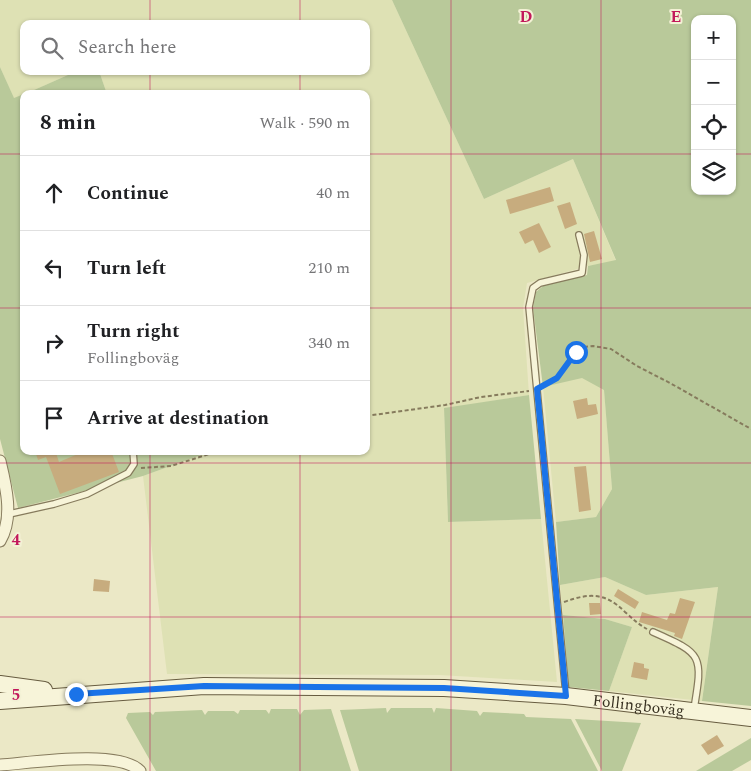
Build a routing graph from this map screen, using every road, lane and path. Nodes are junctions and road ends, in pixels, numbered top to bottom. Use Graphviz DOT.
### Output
graph roads {
  1 [pos="579,235"];
  2 [pos="537,389"];
  3 [pos="370,415"];
  4 [pos="751,429"];
  5 [pos="134,455"];
  6 [pos="206,455"];
  7 [pos="0,461"];
  8 [pos="132,468"];
  9 [pos="9,514"];
  10 [pos="0,541"];
  11 [pos="557,605"];
  12 [pos="653,632"];
  13 [pos="0,684"];
  14 [pos="76,694"];
  15 [pos="566,696"];
  16 [pos="0,701"];
  17 [pos="694,711"];
  18 [pos="751,718"];
  19 [pos="0,765"];
  20 [pos="140,771"];
  1 -- 2 [label="lane"];
  2 -- 3 [label="path"];
  2 -- 4 [label="path"];
  2 -- 11 [label="lane"];
  5 -- 8 [label="lane"];
  6 -- 8 [label="path"];
  7 -- 9 [label="street"];
  8 -- 9 [label="lane"];
  9 -- 10 [label="street"];
  11 -- 12 [label="path"];
  11 -- 15 [label="lane"];
  12 -- 17 [label="lane"];
  13 -- 14 [label="main road, Follingboväg"];
  14 -- 15 [label="main road, Follingboväg"];
  14 -- 16 [label="main road, Follingboväg"];
  15 -- 17 [label="main road, Follingboväg"];
  17 -- 18 [label="main road, Follingboväg"];
  19 -- 20 [label="street"];
}
